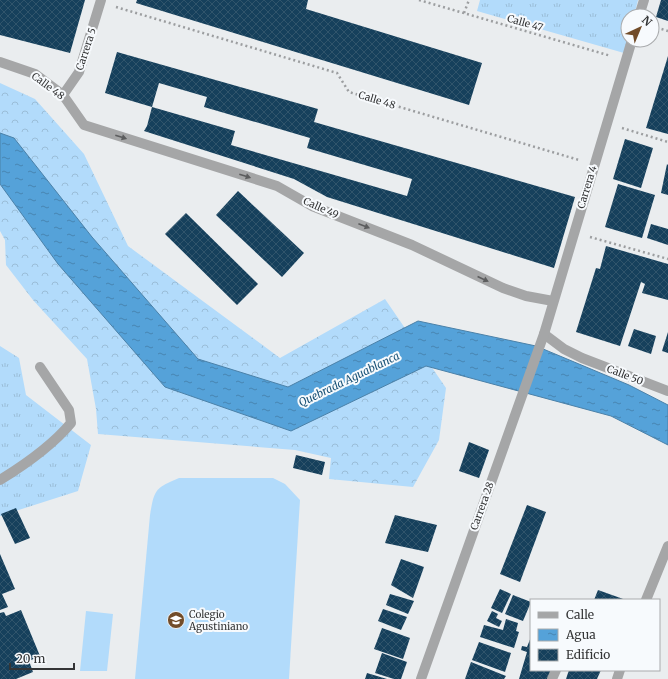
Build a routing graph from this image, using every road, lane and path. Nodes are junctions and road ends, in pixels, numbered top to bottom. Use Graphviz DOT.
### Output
graph roads {
  1 [pos="419,0"];
  2 [pos="469,0"];
  3 [pos="100,1"];
  4 [pos="464,13"];
  5 [pos="630,48"];
  6 [pos="626,61"];
  7 [pos="0,62"];
  8 [pos="63,95"];
  9 [pos="606,124"];
  10 [pos="84,125"];
  11 [pos="668,142"];
  12 [pos="594,165"];
  13 [pos="574,232"];
  14 [pos="668,259"];
  15 [pos="553,301"];
  16 [pos="544,334"];
  17 [pos="40,367"];
  18 [pos="668,391"];
  19 [pos="0,480"];
  20 [pos="668,546"];
  21 [pos="646,599"];
  22 [pos="421,679"];
  1 -- 4 [label="path, Calle 47"];
  2 -- 4 [label="path"];
  3 -- 8 [label="street, Carrera 5"];
  3 -- 12 [label="path, Calle 48"];
  4 -- 6 [label="path, Calle 47"];
  5 -- 6 [label="street, Carrera 4"];
  6 -- 9 [label="street, Carrera 4"];
  7 -- 8 [label="street, Calle 48"];
  8 -- 10 [label="street, Calle 48"];
  9 -- 11 [label="path"];
  9 -- 12 [label="street, Carrera 4"];
  10 -- 15 [label="street, Calle 49, one-way"];
  12 -- 13 [label="street, Carrera 4"];
  13 -- 14 [label="path"];
  13 -- 15 [label="street, Carrera 4"];
  15 -- 16 [label="street, Carrera 4"];
  16 -- 18 [label="street, Calle 50"];
  16 -- 22 [label="street, Carrera 28"];
  17 -- 19 [label="street"];
  20 -- 21 [label="street"];
}
